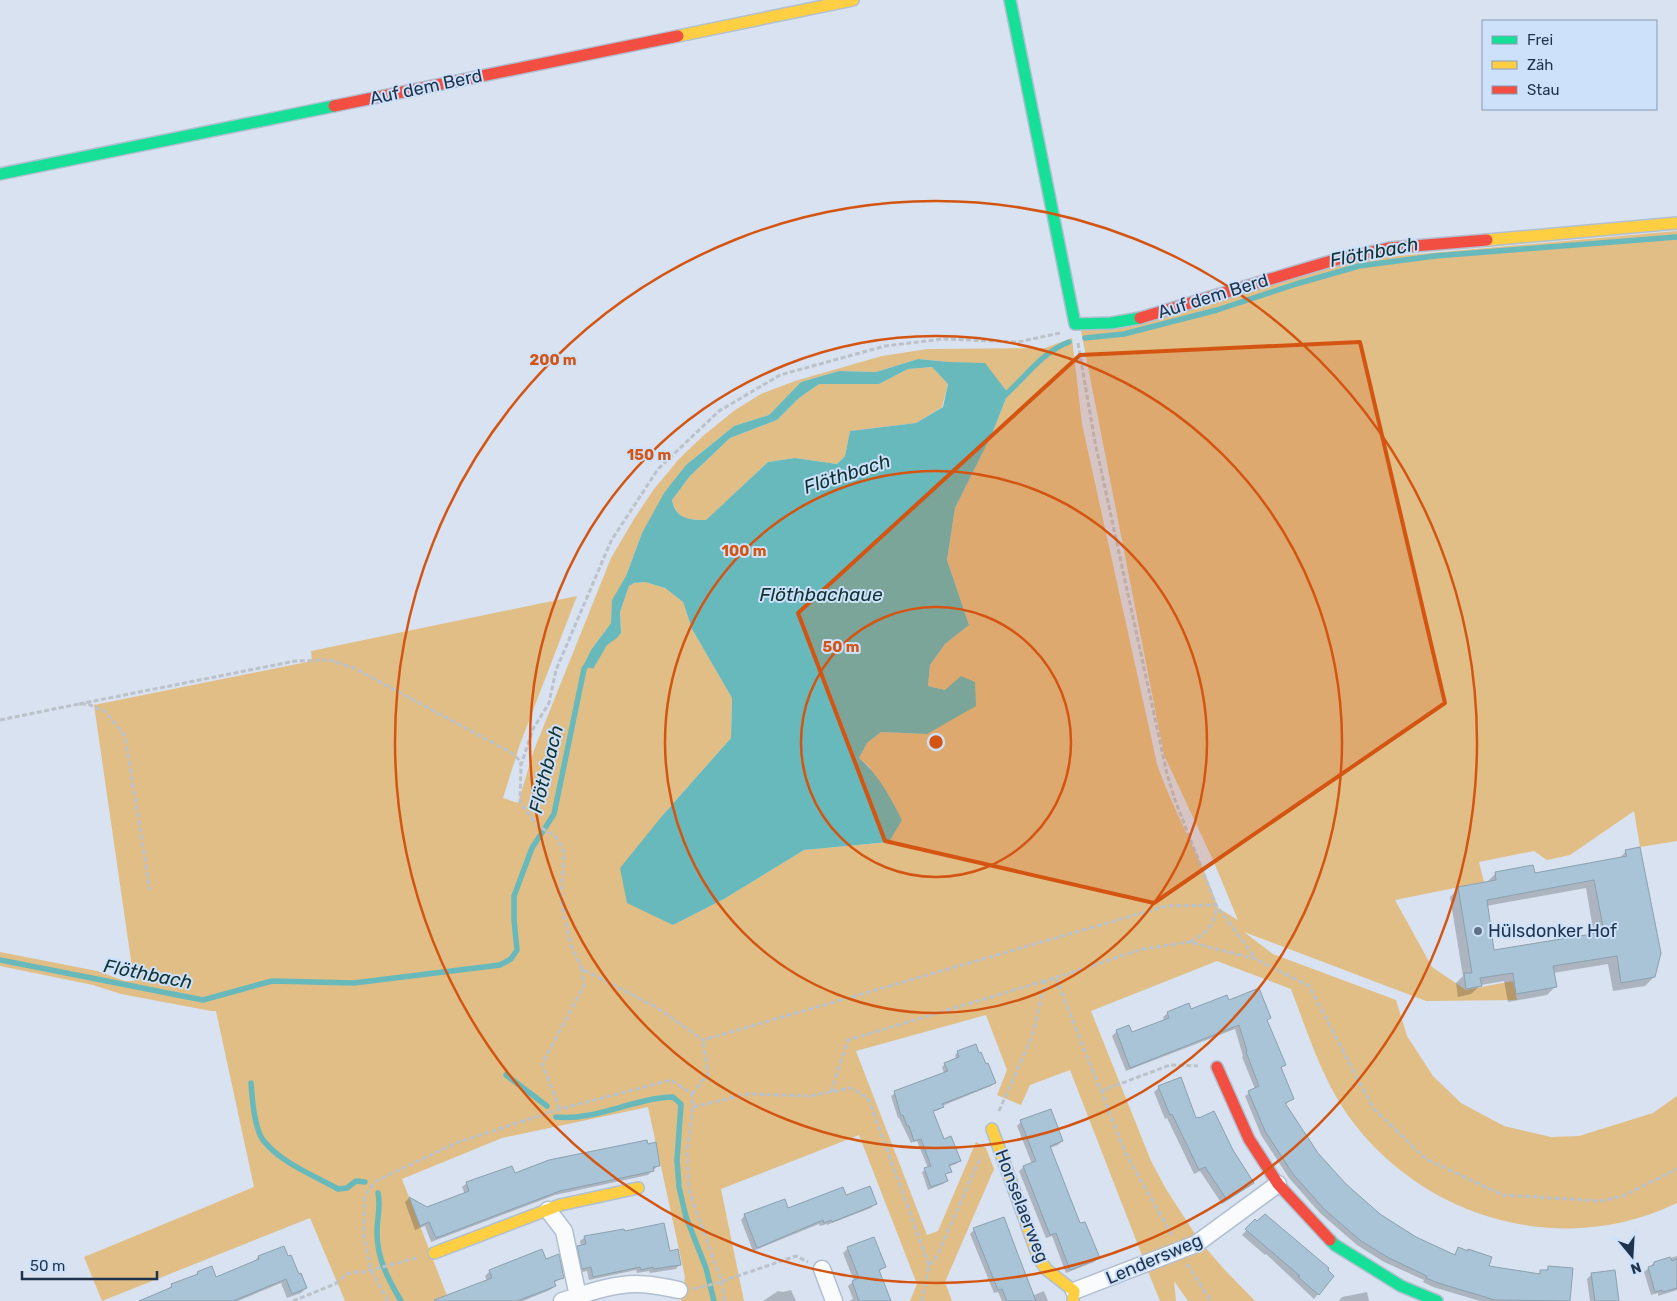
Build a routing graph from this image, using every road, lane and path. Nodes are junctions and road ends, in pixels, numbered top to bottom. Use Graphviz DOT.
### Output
graph roads {
  1 [pos="853,0"];
  2 [pos="1010,0"];
  3 [pos="0,174"];
  4 [pos="1677,223"];
  5 [pos="1062,333"];
  6 [pos="1078,346"];
  7 [pos="79,704"];
  8 [pos="0,720"];
  9 [pos="521,765"];
  10 [pos="150,890"];
  11 [pos="1216,905"];
  12 [pos="1189,942"];
  13 [pos="1256,959"];
  14 [pos="582,969"];
  15 [pos="1056,978"];
  16 [pos="1045,981"];
  17 [pos="703,1040"];
  18 [pos="1217,1067"];
  19 [pos="1101,1091"];
  20 [pos="831,1092"];
  21 [pos="692,1094"];
  22 [pos="693,1107"];
  23 [pos="560,1109"];
  24 [pos="992,1129"];
  25 [pos="981,1155"];
  26 [pos="1677,1169"];
  27 [pos="1278,1184"];
  28 [pos="638,1188"];
  29 [pos="548,1210"];
  30 [pos="1180,1250"];
  31 [pos="434,1253"];
  32 [pos="928,1265"];
  33 [pos="822,1269"];
  34 [pos="371,1270"];
  35 [pos="722,1282"];
  36 [pos="702,1287"];
  37 [pos="679,1290"];
  38 [pos="1402,1294"];
  39 [pos="1073,1296"];
  40 [pos="578,1299"];
  41 [pos="292,1301"];
  42 [pos="388,1301"];
  43 [pos="562,1301"];
  44 [pos="725,1301"];
  45 [pos="834,1301"];
  46 [pos="922,1301"];
  47 [pos="1211,1301"];
  48 [pos="1437,1301"];
  1 -- 3 [label="street, Auf dem Berd"];
  2 -- 4 [label="street, Auf dem Berd"];
  5 -- 9 [label="path"];
  6 -- 11 [label="path"];
  7 -- 8 [label="path"];
  7 -- 9 [label="path"];
  7 -- 10 [label="path"];
  9 -- 14 [label="path"];
  11 -- 12 [label="path"];
  11 -- 13 [label="path"];
  11 -- 17 [label="path"];
  12 -- 13 [label="path"];
  12 -- 15 [label="path"];
  13 -- 26 [label="path"];
  14 -- 17 [label="path"];
  14 -- 23 [label="path"];
  15 -- 16 [label="path"];
  15 -- 19 [label="path"];
  16 -- 20 [label="path"];
  16 -- 24 [label="path"];
  17 -- 21 [label="path"];
  18 -- 19 [label="path"];
  18 -- 27 [label="street"];
  19 -- 30 [label="path"];
  20 -- 22 [label="path"];
  20 -- 32 [label="path"];
  21 -- 22 [label="path"];
  21 -- 23 [label="path"];
  22 -- 35 [label="path"];
  23 -- 34 [label="path"];
  24 -- 39 [label="street, Honselaerweg"];
  25 -- 32 [label="path"];
  27 -- 30 [label="street, Lendersweg"];
  27 -- 38 [label="street"];
  28 -- 29 [label="street"];
  29 -- 31 [label="street"];
  29 -- 40 [label="street"];
  30 -- 39 [label="street, Lendersweg"];
  30 -- 47 [label="path"];
  31 -- 34 [label="path"];
  32 -- 46 [label="path"];
  33 -- 35 [label="path"];
  33 -- 45 [label="street"];
  34 -- 41 [label="path"];
  34 -- 42 [label="path"];
  35 -- 36 [label="path"];
  35 -- 44 [label="path"];
  37 -- 40 [label="street"];
  38 -- 48 [label="street"];
  40 -- 43 [label="street"];
}
